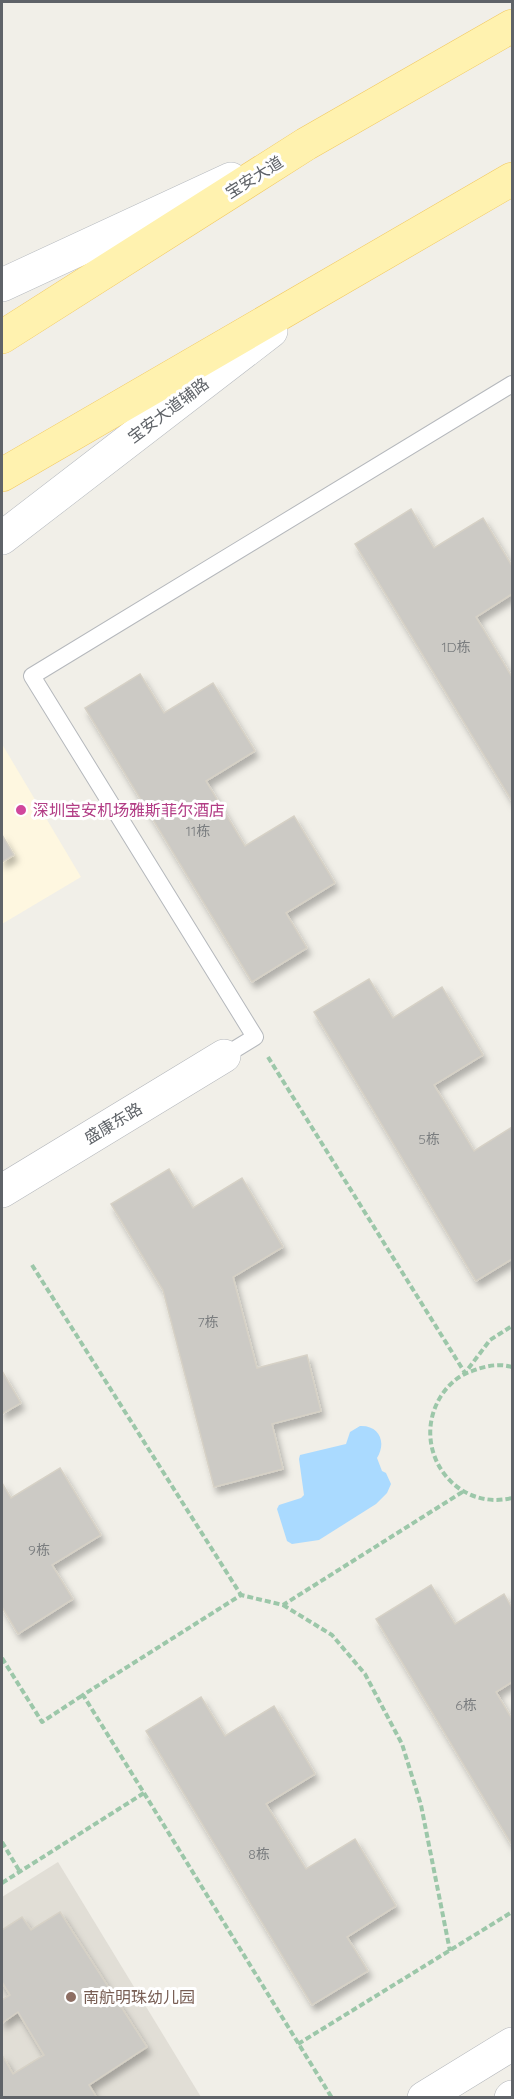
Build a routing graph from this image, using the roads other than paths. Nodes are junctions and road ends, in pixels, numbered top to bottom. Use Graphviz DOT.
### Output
graph roads {
  1 [pos="513,13"];
  2 [pos="513,26"];
  3 [pos="466,54"];
  4 [pos="306,144"];
  5 [pos="513,179"];
  6 [pos="335,282"];
  7 [pos="2,285"];
  8 [pos="2,337"];
  9 [pos="513,384"];
  10 [pos="2,475"];
  11 [pos="2,538"];
  12 [pos="224,1056"];
  13 [pos="2,1191"];
  14 [pos="513,2044"];
  15 [pos="424,2097"];
  1 -- 3 [label="main road"];
  2 -- 3 [label="main road, 宝安大道"];
  3 -- 4 [label="main road, 宝安大道"];
  4 -- 7 [label="main road"];
  4 -- 8 [label="main road, 宝安大道"];
  5 -- 6 [label="main road"];
  6 -- 10 [label="main road"];
  6 -- 11 [label="main road, 宝安大道辅路"];
  9 -- 12 [label="lane"];
  12 -- 13 [label="main road, 盛康东路"];
  14 -- 15 [label="main road"];
}
